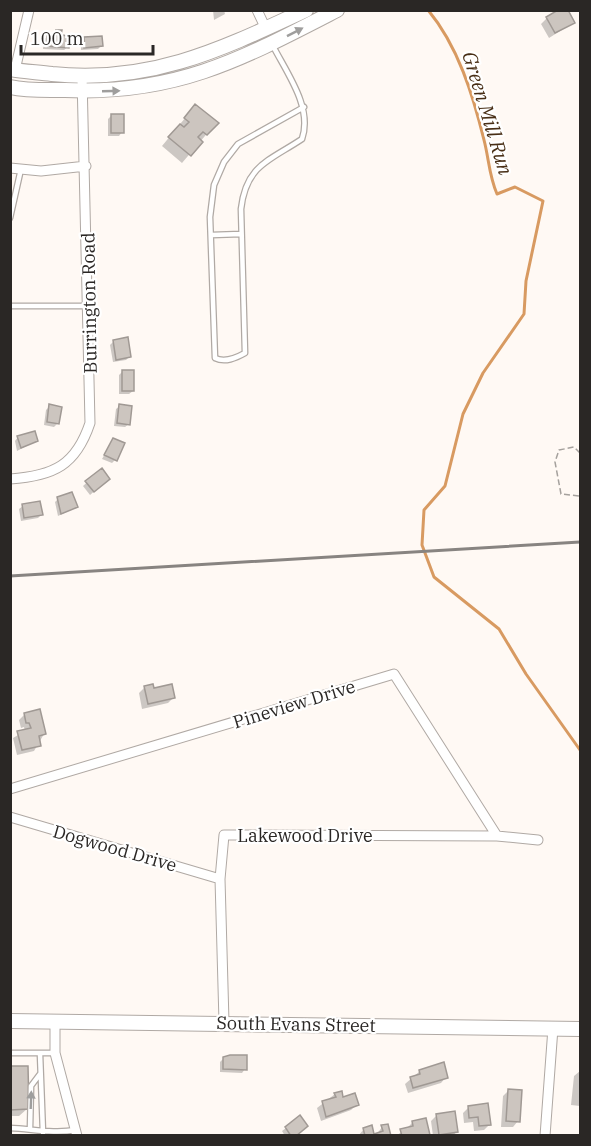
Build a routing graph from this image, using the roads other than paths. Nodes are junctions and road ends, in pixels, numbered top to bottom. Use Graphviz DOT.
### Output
graph roads {
  1 [pos="29,10"];
  2 [pos="257,10"];
  3 [pos="306,10"];
  4 [pos="337,10"];
  5 [pos="266,29"];
  6 [pos="272,44"];
  7 [pos="13,69"];
  8 [pos="82,84"];
  9 [pos="10,87"];
  10 [pos="304,107"];
  11 [pos="86,166"];
  12 [pos="16,169"];
  13 [pos="10,218"];
  14 [pos="241,234"];
  15 [pos="212,235"];
  16 [pos="10,306"];
  17 [pos="89,306"];
  18 [pos="10,479"];
  19 [pos="10,789"];
  20 [pos="10,817"];
  21 [pos="497,836"];
  22 [pos="538,840"];
  23 [pos="220,879"];
  24 [pos="10,1021"];
  25 [pos="55,1021"];
  26 [pos="224,1022"];
  27 [pos="553,1028"];
  28 [pos="580,1029"];
  29 [pos="10,1053"];
  30 [pos="56,1053"];
  31 [pos="40,1054"];
  32 [pos="40,1074"];
  33 [pos="10,1128"];
  34 [pos="30,1129"];
  35 [pos="43,1133"];
  36 [pos="76,1133"];
  37 [pos="545,1136"];
  1 -- 7 [label="street"];
  2 -- 5 [label="street"];
  3 -- 5 [label="main road"];
  6 -- 4 [label="main road, one-way"];
  5 -- 8 [label="main road"];
  8 -- 6 [label="main road, one-way"];
  6 -- 10 [label="lane"];
  7 -- 8 [label="main road"];
  8 -- 9 [label="main road"];
  8 -- 11 [label="street, Burrington Road"];
  10 -- 14 [label="lane"];
  10 -- 15 [label="lane"];
  11 -- 12 [label="street"];
  11 -- 17 [label="street, Burrington Road"];
  12 -- 13 [label="lane"];
  14 -- 15 [label="lane"];
  14 -- 15 [label="lane"];
  16 -- 17 [label="lane"];
  17 -- 18 [label="street, Burrington Road"];
  19 -- 21 [label="street, Pineview Drive"];
  20 -- 23 [label="street, Dogwood Drive"];
  21 -- 22 [label="street, Lakewood Drive"];
  21 -- 23 [label="street, Lakewood Drive"];
  23 -- 26 [label="street, Lakewood Drive"];
  24 -- 25 [label="main road, South Evans Street"];
  25 -- 26 [label="main road, South Evans Street"];
  25 -- 30 [label="street"];
  26 -- 27 [label="main road, South Evans Street"];
  27 -- 28 [label="main road, South Evans Street"];
  27 -- 37 [label="street"];
  29 -- 31 [label="lane"];
  30 -- 31 [label="lane"];
  30 -- 36 [label="street"];
  31 -- 32 [label="lane"];
  34 -- 32 [label="lane, one-way"];
  32 -- 35 [label="lane"];
  33 -- 34 [label="lane"];
  34 -- 35 [label="lane"];
  35 -- 36 [label="lane"];
}
